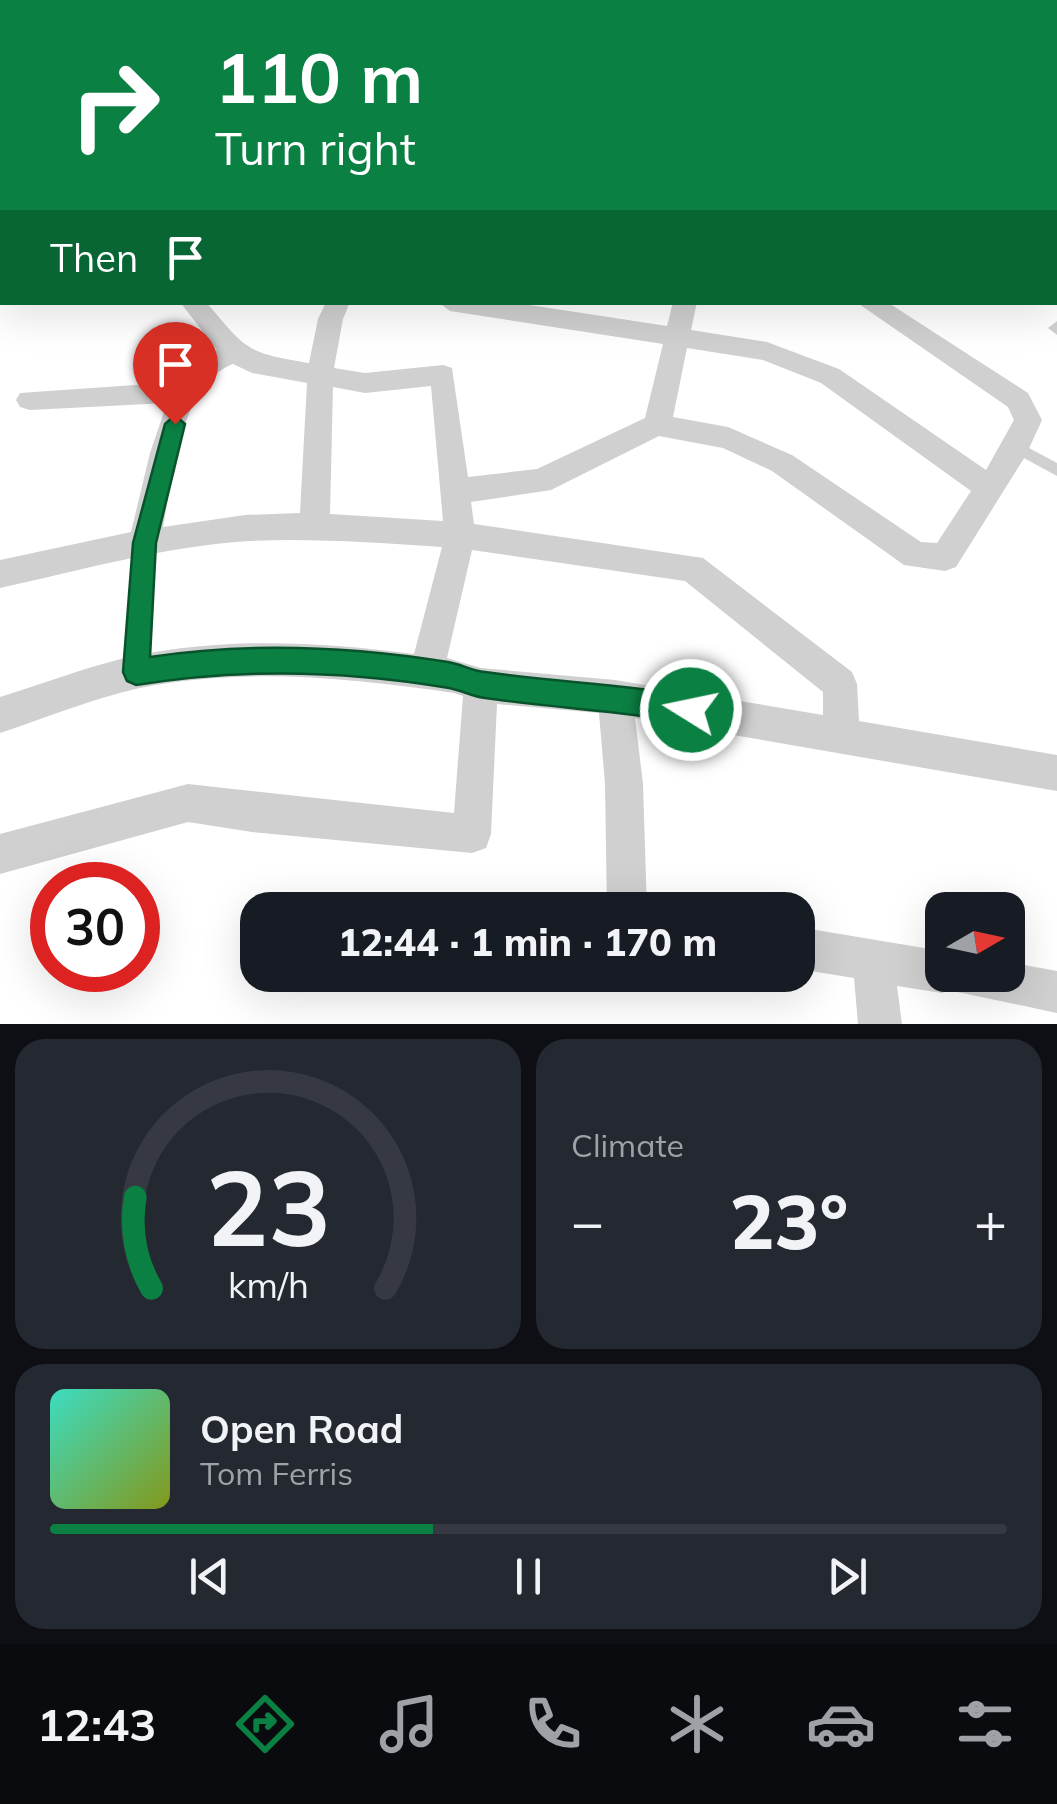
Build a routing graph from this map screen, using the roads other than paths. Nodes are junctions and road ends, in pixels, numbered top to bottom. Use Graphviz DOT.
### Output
graph roads {
  1 [pos="195,305"];
  2 [pos="336,305"];
  3 [pos="471,305"];
  4 [pos="684,305"];
  5 [pos="873,305"];
  6 [pos="676,334"];
  7 [pos="235,353"];
  8 [pos="320,374"];
  9 [pos="186,392"];
  10 [pos="30,400"];
  11 [pos="658,426"];
  12 [pos="1016,447"];
  13 [pos="1057,470"];
  14 [pos="989,488"];
  15 [pos="458,491"];
  16 [pos="314,526"];
  17 [pos="460,535"];
  18 [pos="144,543"];
  19 [pos="0,574"];
  20 [pos="136,672"];
  21 [pos="427,672"];
  22 [pos="481,685"];
  23 [pos="616,696"];
  24 [pos="0,716"];
  25 [pos="842,736"];
  26 [pos="1057,773"];
  27 [pos="0,854"];
  28 [pos="627,892"];
  29 [pos="815,950"];
  30 [pos="873,959"];
  31 [pos="925,969"];
  32 [pos="1025,986"];
  33 [pos="1057,992"];
  34 [pos="880,1024"];
  1 -- 7 [label="street"];
  2 -- 8 [label="street"];
  3 -- 6 [label="street"];
  4 -- 6 [label="street"];
  5 -- 12 [label="street"];
  6 -- 11 [label="street"];
  6 -- 14 [label="street"];
  7 -- 8 [label="street"];
  7 -- 9 [label="street"];
  8 -- 15 [label="street"];
  8 -- 16 [label="street"];
  9 -- 10 [label="street"];
  9 -- 18 [label="street"];
  11 -- 14 [label="street"];
  11 -- 15 [label="street"];
  12 -- 13 [label="lane"];
  12 -- 14 [label="street"];
  15 -- 17 [label="street"];
  16 -- 17 [label="street"];
  16 -- 18 [label="street"];
  17 -- 21 [label="street"];
  17 -- 25 [label="street"];
  18 -- 19 [label="street"];
  18 -- 20 [label="lane"];
  20 -- 21 [label="street"];
  20 -- 24 [label="street"];
  21 -- 22 [label="street"];
  22 -- 23 [label="street"];
  22 -- 27 [label="street"];
  23 -- 25 [label="street"];
  23 -- 28 [label="street"];
  25 -- 26 [label="street"];
  29 -- 30 [label="street"];
  30 -- 31 [label="street"];
  30 -- 34 [label="street"];
  32 -- 33 [label="street"];
}
